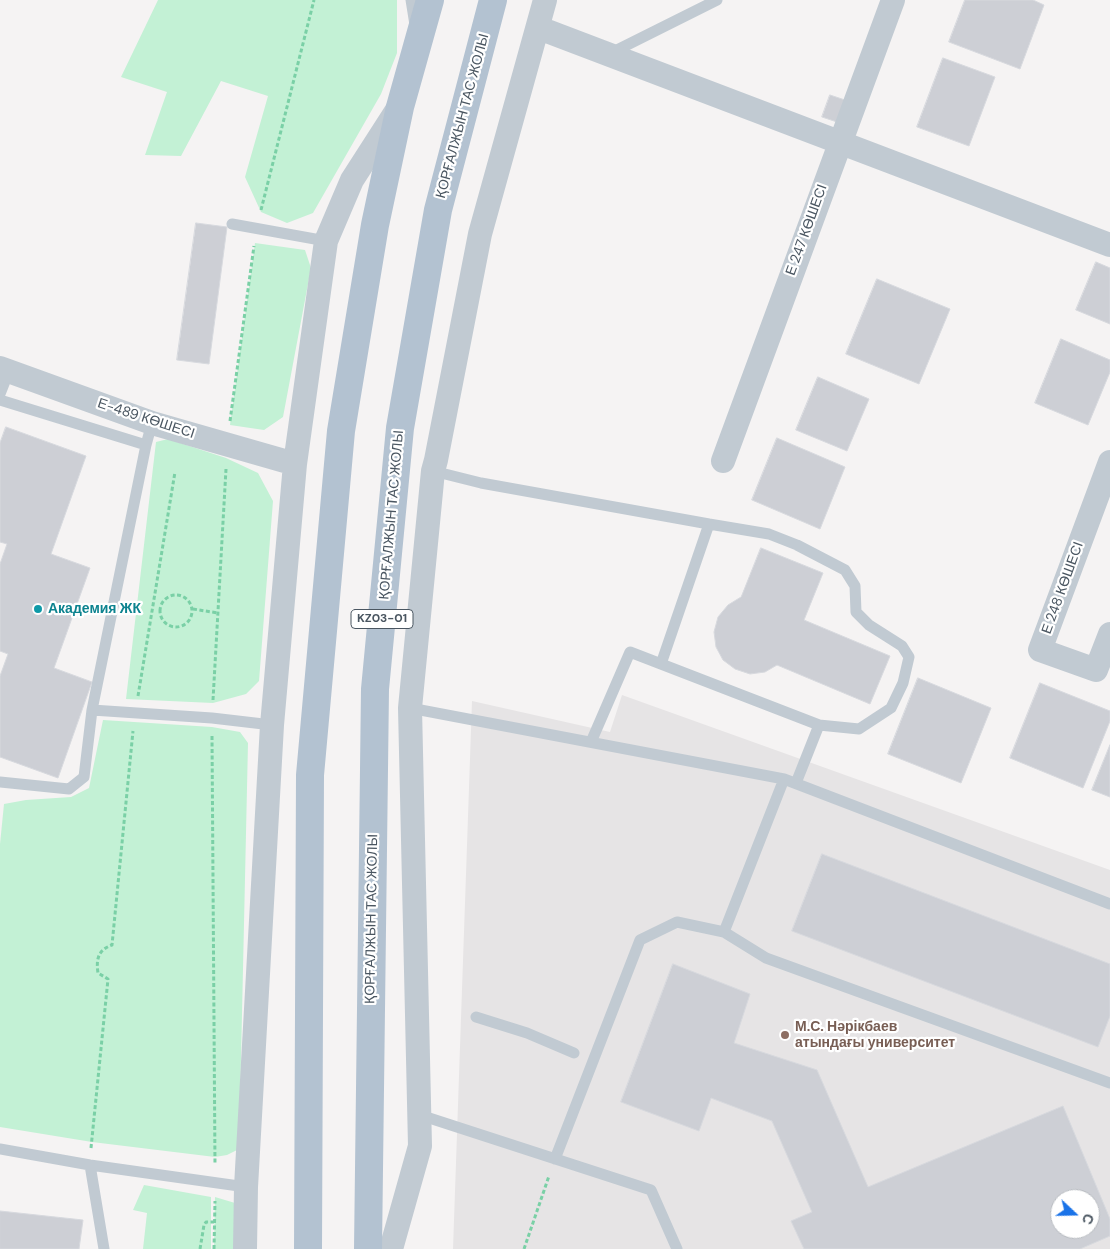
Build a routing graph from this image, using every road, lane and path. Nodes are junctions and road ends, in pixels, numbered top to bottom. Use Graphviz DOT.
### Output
graph roads {
  1 [pos="314,0"];
  2 [pos="411,0"];
  3 [pos="430,0"];
  4 [pos="493,0"];
  5 [pos="545,0"];
  6 [pos="717,0"];
  7 [pos="893,0"];
  8 [pos="539,28"];
  9 [pos="418,44"];
  10 [pos="608,54"];
  11 [pos="400,107"];
  12 [pos="839,142"];
  13 [pos="232,224"];
  14 [pos="256,229"];
  15 [pos="326,241"];
  16 [pos="1110,245"];
  17 [pos="4,369"];
  18 [pos="0,394"];
  19 [pos="0,400"];
  20 [pos="152,423"];
  21 [pos="227,444"];
  22 [pos="146,445"];
  23 [pos="723,461"];
  24 [pos="1110,462"];
  25 [pos="295,464"];
  26 [pos="433,471"];
  27 [pos="175,472"];
  28 [pos="709,524"];
  29 [pos="153,605"];
  30 [pos="160,606"];
  31 [pos="193,609"];
  32 [pos="218,613"];
  33 [pos="1110,634"];
  34 [pos="661,664"];
  35 [pos="1103,672"];
  36 [pos="410,708"];
  37 [pos="92,710"];
  38 [pos="135,713"];
  39 [pos="212,718"];
  40 [pos="272,725"];
  41 [pos="819,725"];
  42 [pos="591,742"];
  43 [pos="784,779"];
  44 [pos="0,782"];
  45 [pos="796,784"];
  46 [pos="1110,904"];
  47 [pos="724,932"];
  48 [pos="476,1017"];
  49 [pos="574,1052"];
  50 [pos="1110,1083"];
  51 [pos="420,1115"];
  52 [pos="0,1149"];
  53 [pos="555,1159"];
  54 [pos="90,1165"];
  55 [pos="216,1183"];
  56 [pos="246,1187"];
  57 [pos="214,1222"];
  58 [pos="104,1249"];
  59 [pos="200,1249"];
  60 [pos="214,1249"];
  61 [pos="245,1249"];
  62 [pos="308,1249"];
  63 [pos="368,1249"];
  64 [pos="391,1249"];
  65 [pos="524,1249"];
  66 [pos="677,1249"];
  1 -- 14 [label="path"];
  2 -- 9 [label="lane"];
  3 -- 9 [label="main road"];
  4 -- 63 [label="main road, ҚОРҒАЛЖЫН ТАС ЖОЛЫ / KZ03-01"];
  5 -- 8 [label="street"];
  6 -- 10 [label="lane"];
  7 -- 12 [label="street, Е 247 КӨШЕСІ"];
  8 -- 10 [label="street"];
  8 -- 26 [label="street"];
  9 -- 11 [label="main road"];
  10 -- 12 [label="street"];
  11 -- 15 [label="street"];
  11 -- 62 [label="main road"];
  12 -- 16 [label="street"];
  12 -- 23 [label="street, Е 247 КӨШЕСІ"];
  13 -- 14 [label="lane"];
  14 -- 15 [label="lane"];
  14 -- 21 [label="path"];
  15 -- 25 [label="street"];
  17 -- 18 [label="lane"];
  17 -- 20 [label="street, Е-489 КӨШЕСІ"];
  19 -- 22 [label="lane"];
  20 -- 21 [label="street, Е-489 КӨШЕСІ"];
  20 -- 22 [label="lane"];
  21 -- 25 [label="street, Е-489 КӨШЕСІ"];
  21 -- 32 [label="path"];
  22 -- 37 [label="lane"];
  24 -- 35 [label="street, Е 248 КӨШЕСІ"];
  25 -- 40 [label="street"];
  26 -- 28 [label="lane"];
  26 -- 36 [label="street"];
  27 -- 29 [label="path"];
  28 -- 34 [label="lane"];
  28 -- 41 [label="lane"];
  29 -- 30 [label="path"];
  29 -- 38 [label="path"];
  30 -- 31 [label="path"];
  30 -- 31 [label="path"];
  31 -- 32 [label="path"];
  32 -- 39 [label="path"];
  33 -- 35 [label="street, Е 248 КӨШЕСІ"];
  34 -- 41 [label="lane"];
  34 -- 42 [label="lane"];
  36 -- 42 [label="lane"];
  36 -- 51 [label="street"];
  37 -- 38 [label="lane"];
  37 -- 44 [label="lane"];
  38 -- 39 [label="lane"];
  38 -- 54 [label="path"];
  39 -- 40 [label="lane"];
  39 -- 55 [label="path"];
  40 -- 56 [label="street"];
  41 -- 45 [label="lane"];
  42 -- 43 [label="lane"];
  43 -- 45 [label="lane"];
  43 -- 47 [label="lane"];
  45 -- 46 [label="lane"];
  47 -- 50 [label="lane"];
  47 -- 53 [label="lane"];
  48 -- 49 [label="lane"];
  51 -- 53 [label="lane"];
  51 -- 64 [label="street"];
  52 -- 54 [label="lane"];
  53 -- 65 [label="path"];
  53 -- 66 [label="lane"];
  54 -- 55 [label="lane"];
  54 -- 58 [label="lane"];
  55 -- 56 [label="lane"];
  55 -- 57 [label="path"];
  56 -- 61 [label="street"];
  57 -- 59 [label="path"];
  57 -- 60 [label="path"];
}
